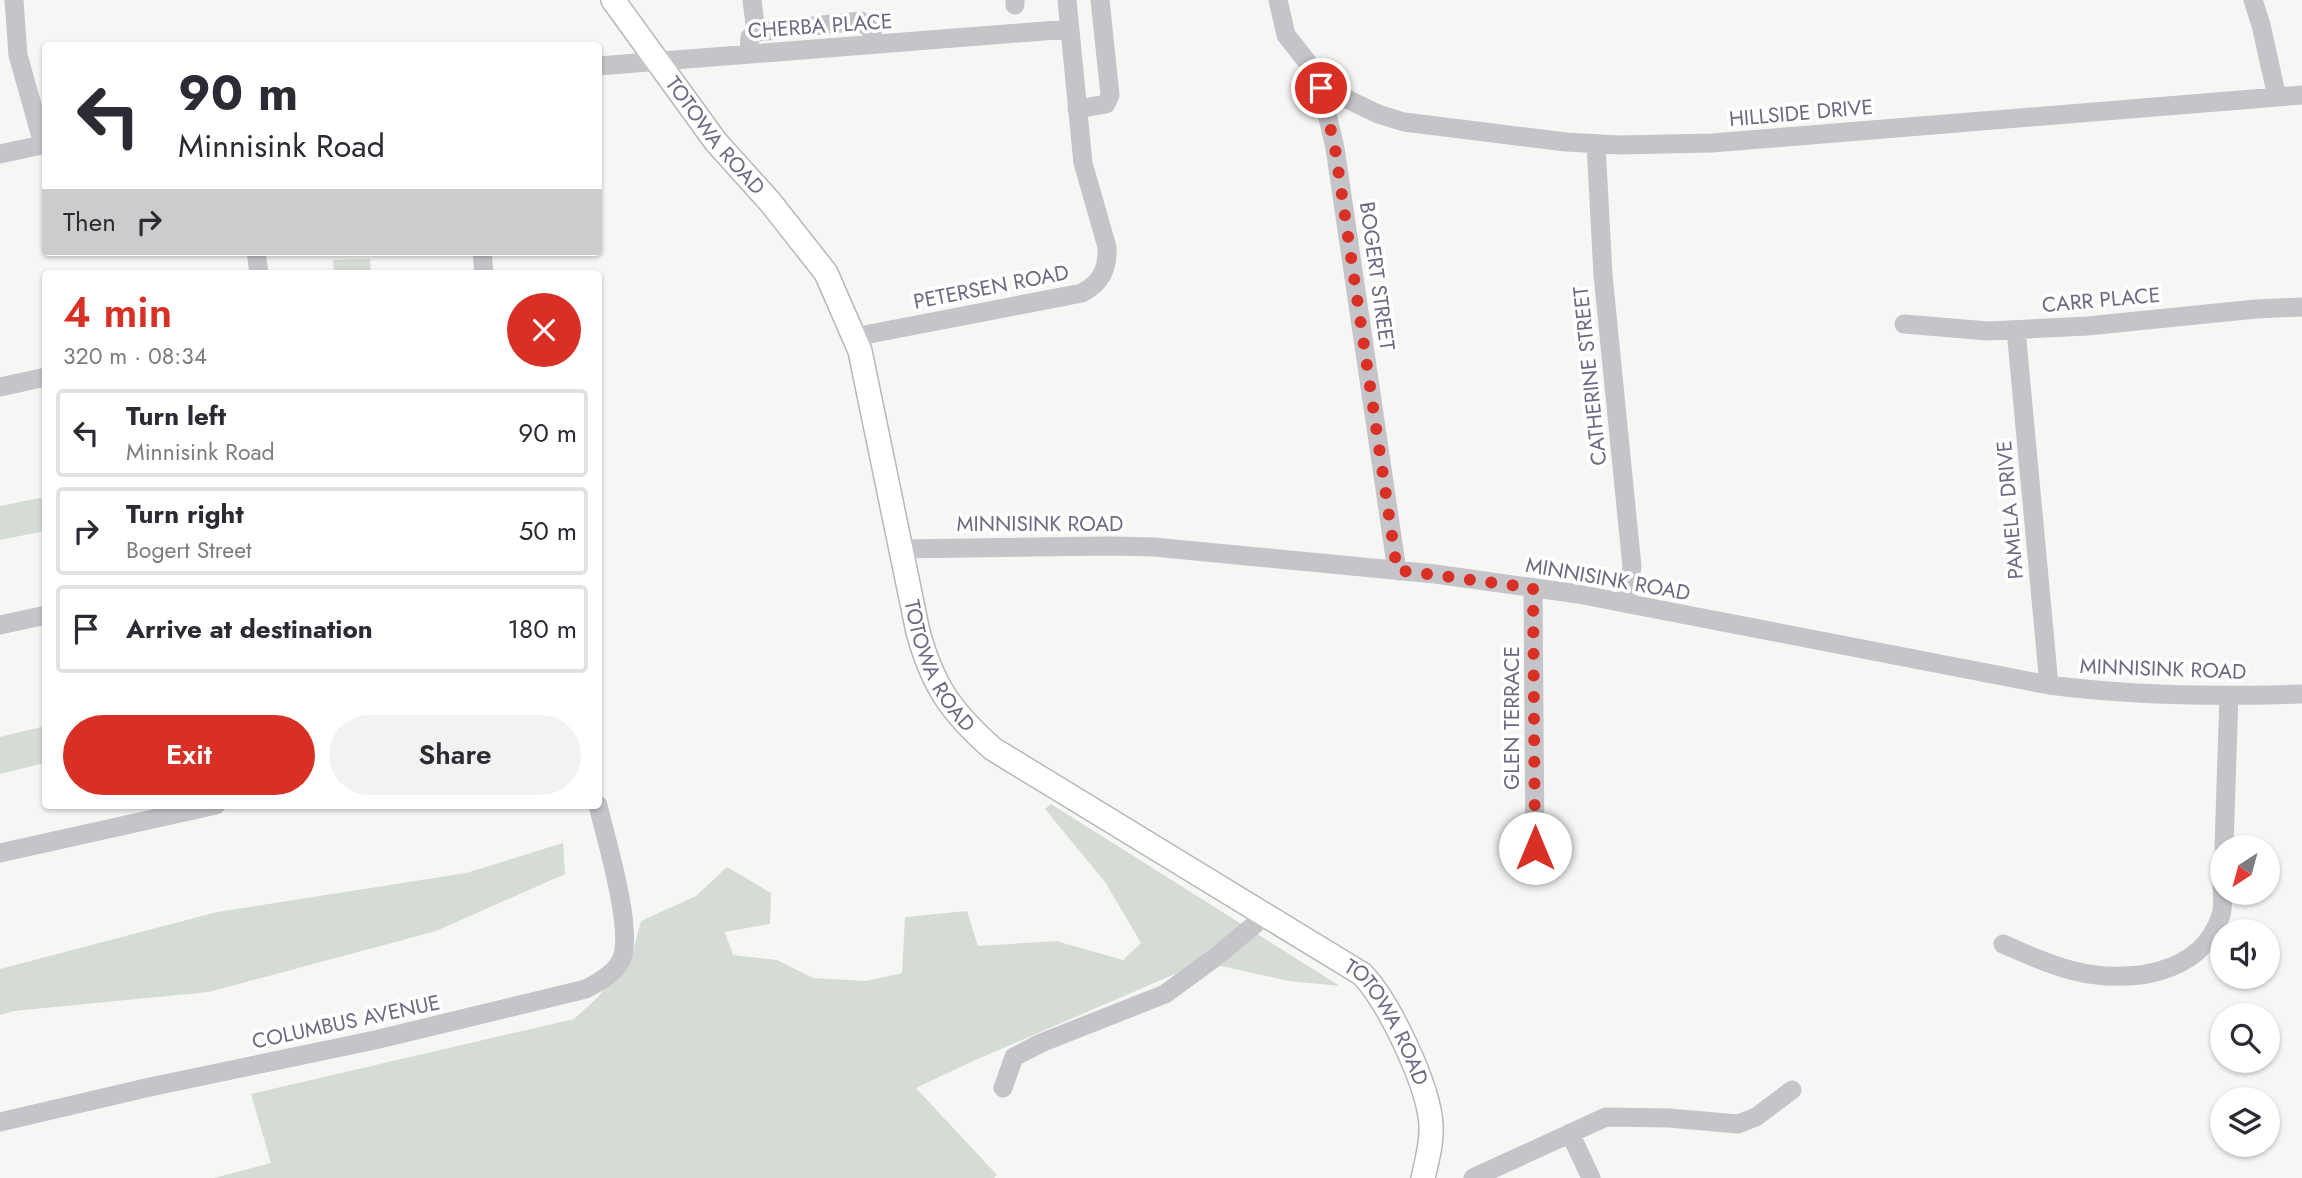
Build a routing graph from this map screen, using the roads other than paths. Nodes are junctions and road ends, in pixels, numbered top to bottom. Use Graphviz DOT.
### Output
graph roads {
  1 [pos="14,0"];
  2 [pos="613,0"];
  3 [pos="752,0"];
  4 [pos="1067,0"];
  5 [pos="1100,0"];
  6 [pos="1278,0"];
  7 [pos="2253,0"];
  8 [pos="1069,29"];
  9 [pos="756,32"];
  10 [pos="876,44"];
  11 [pos="749,54"];
  12 [pos="657,61"];
  13 [pos="602,66"];
  14 [pos="1316,77"];
  15 [pos="2302,95"];
  16 [pos="2277,97"];
  17 [pos="1077,109"];
  18 [pos="42,137"];
  19 [pos="42,144"];
  20 [pos="1596,144"];
  21 [pos="0,154"];
  22 [pos="2302,307"];
  23 [pos="1904,324"];
  24 [pos="2016,330"];
  25 [pos="854,337"];
  26 [pos="42,378"];
  27 [pos="0,387"];
  28 [pos="901,549"];
  29 [pos="1397,570"];
  30 [pos="1533,588"];
  31 [pos="1626,603"];
  32 [pos="42,616"];
  33 [pos="0,625"];
  34 [pos="2049,685"];
  35 [pos="2302,694"];
  36 [pos="2229,695"];
  37 [pos="198,809"];
  38 [pos="599,809"];
  39 [pos="2224,835"];
  40 [pos="1535,848"];
  41 [pos="0,853"];
  42 [pos="2221,905"];
  43 [pos="1266,915"];
  44 [pos="2003,944"];
  45 [pos="1003,1088"];
  46 [pos="1792,1090"];
  47 [pos="0,1122"];
  48 [pos="1570,1133"];
  49 [pos="1423,1178"];
  50 [pos="1473,1178"];
  51 [pos="1591,1178"];
  1 -- 18 [label="street"];
  2 -- 12 [label="main road, TOTOWA ROAD"];
  3 -- 9 [label="street"];
  4 -- 8 [label="street, PETERSEN ROAD"];
  5 -- 17 [label="street"];
  6 -- 14 [label="street, BOGERT STREET"];
  7 -- 16 [label="street"];
  8 -- 10 [label="street, CHERBA PLACE"];
  8 -- 17 [label="street, PETERSEN ROAD"];
  9 -- 10 [label="street"];
  9 -- 11 [label="street"];
  10 -- 11 [label="street, CHERBA PLACE"];
  11 -- 12 [label="street, CHERBA PLACE"];
  12 -- 13 [label="street, CHERBA PLACE"];
  12 -- 25 [label="main road, TOTOWA ROAD"];
  14 -- 20 [label="street, HILLSIDE DRIVE"];
  14 -- 29 [label="street, BOGERT STREET"];
  15 -- 16 [label="street, HILLSIDE DRIVE"];
  16 -- 20 [label="street, HILLSIDE DRIVE"];
  17 -- 25 [label="street, PETERSEN ROAD"];
  19 -- 21 [label="street"];
  20 -- 31 [label="street, CATHERINE STREET"];
  22 -- 24 [label="street, CARR PLACE"];
  23 -- 24 [label="street, CARR PLACE"];
  24 -- 34 [label="street, PAMELA DRIVE"];
  25 -- 28 [label="main road, TOTOWA ROAD"];
  26 -- 27 [label="street"];
  28 -- 29 [label="street, MINNISINK ROAD"];
  28 -- 43 [label="main road, TOTOWA ROAD"];
  29 -- 30 [label="street, MINNISINK ROAD"];
  30 -- 31 [label="street, MINNISINK ROAD"];
  30 -- 40 [label="street, GLEN TERRACE"];
  31 -- 34 [label="street, MINNISINK ROAD"];
  32 -- 33 [label="street"];
  34 -- 36 [label="street, MINNISINK ROAD"];
  35 -- 36 [label="street, MINNISINK ROAD"];
  36 -- 39 [label="street"];
  37 -- 41 [label="street"];
  38 -- 47 [label="street, COLUMBUS AVENUE"];
  42 -- 44 [label="street"];
  43 -- 45 [label="street"];
  43 -- 49 [label="main road, TOTOWA ROAD"];
  46 -- 48 [label="street"];
  48 -- 50 [label="street"];
  48 -- 51 [label="street"];
}
